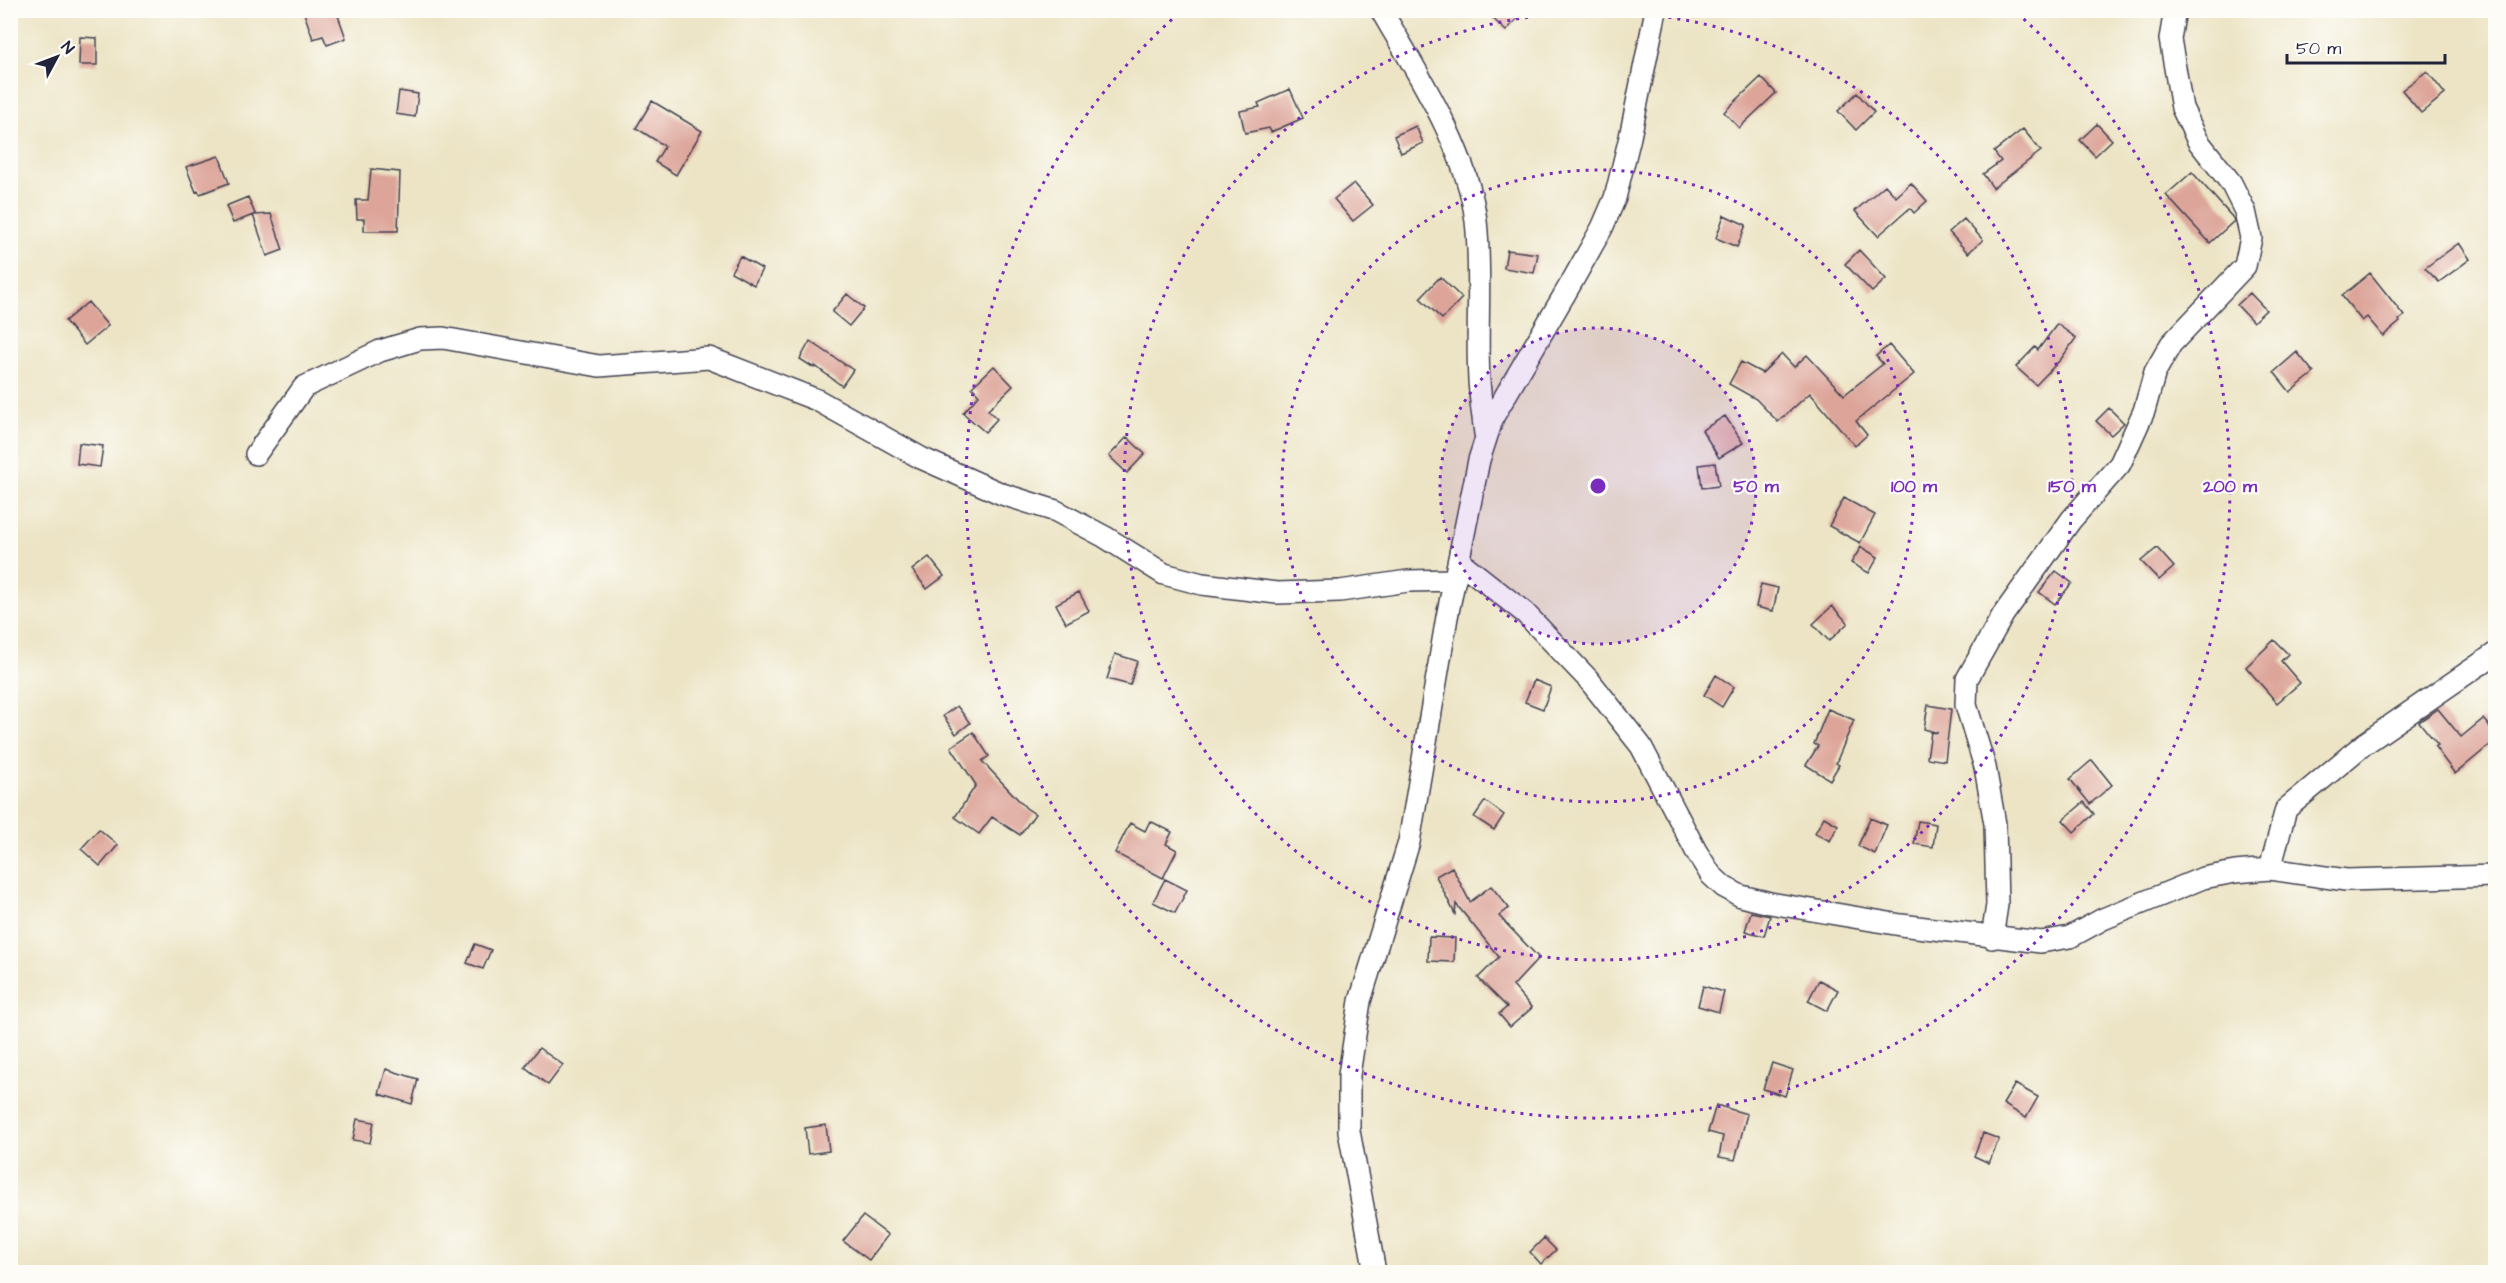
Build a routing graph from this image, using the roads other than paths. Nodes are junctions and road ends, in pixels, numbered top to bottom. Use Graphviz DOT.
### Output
graph roads {
  1 [pos="1381,10"];
  2 [pos="1656,10"];
  3 [pos="2175,10"];
  4 [pos="1485,440"];
  5 [pos="256,454"];
  6 [pos="1457,571"];
  7 [pos="2496,653"];
  8 [pos="2270,870"];
  9 [pos="2496,876"];
  10 [pos="1992,938"];
  11 [pos="1375,1272"];
  1 -- 4 [label="street"];
  2 -- 4 [label="street"];
  3 -- 10 [label="street"];
  4 -- 6 [label="street"];
  5 -- 6 [label="street"];
  6 -- 10 [label="street"];
  6 -- 11 [label="street"];
  7 -- 8 [label="street"];
  8 -- 9 [label="street"];
  8 -- 10 [label="street"];
}
